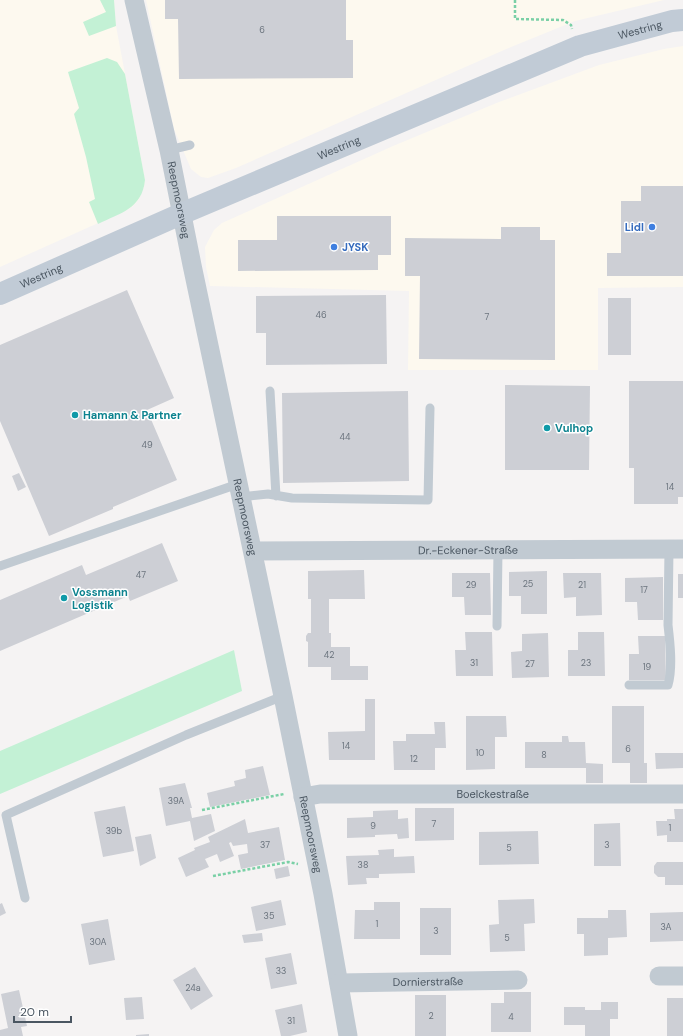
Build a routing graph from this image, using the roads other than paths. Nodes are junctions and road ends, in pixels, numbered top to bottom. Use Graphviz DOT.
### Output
graph roads {
  1 [pos="134,0"];
  2 [pos="683,20"];
  3 [pos="190,145"];
  4 [pos="169,150"];
  5 [pos="181,214"];
  6 [pos="0,294"];
  7 [pos="270,390"];
  8 [pos="430,408"];
  9 [pos="240,491"];
  10 [pos="276,496"];
  11 [pos="676,549"];
  12 [pos="498,550"];
  13 [pos="253,551"];
  14 [pos="0,566"];
  15 [pos="497,626"];
  16 [pos="629,685"];
  17 [pos="283,696"];
  18 [pos="303,794"];
  19 [pos="683,794"];
  20 [pos="25,898"];
  21 [pos="660,976"];
  22 [pos="683,976"];
  23 [pos="518,980"];
  24 [pos="339,984"];
  25 [pos="348,1036"];
  1 -- 4 [label="street, Reepmoorsweg"];
  2 -- 5 [label="main road, Westring"];
  3 -- 4 [label="lane"];
  4 -- 5 [label="street, Reepmoorsweg"];
  5 -- 6 [label="main road, Westring"];
  5 -- 9 [label="street, Reepmoorsweg"];
  7 -- 10 [label="lane"];
  8 -- 10 [label="lane"];
  9 -- 10 [label="lane"];
  9 -- 13 [label="street, Reepmoorsweg"];
  9 -- 14 [label="lane"];
  11 -- 12 [label="street, Dr.-Eckener-Straße"];
  11 -- 16 [label="lane"];
  12 -- 13 [label="street, Dr.-Eckener-Straße"];
  12 -- 15 [label="lane"];
  13 -- 17 [label="street, Reepmoorsweg"];
  17 -- 18 [label="street, Reepmoorsweg"];
  17 -- 20 [label="lane"];
  18 -- 19 [label="street, Boelckestraße"];
  18 -- 24 [label="street, Reepmoorsweg"];
  21 -- 22 [label="street"];
  23 -- 24 [label="street, Dornierstraße"];
  24 -- 25 [label="street, Reepmoorsweg"];
}
